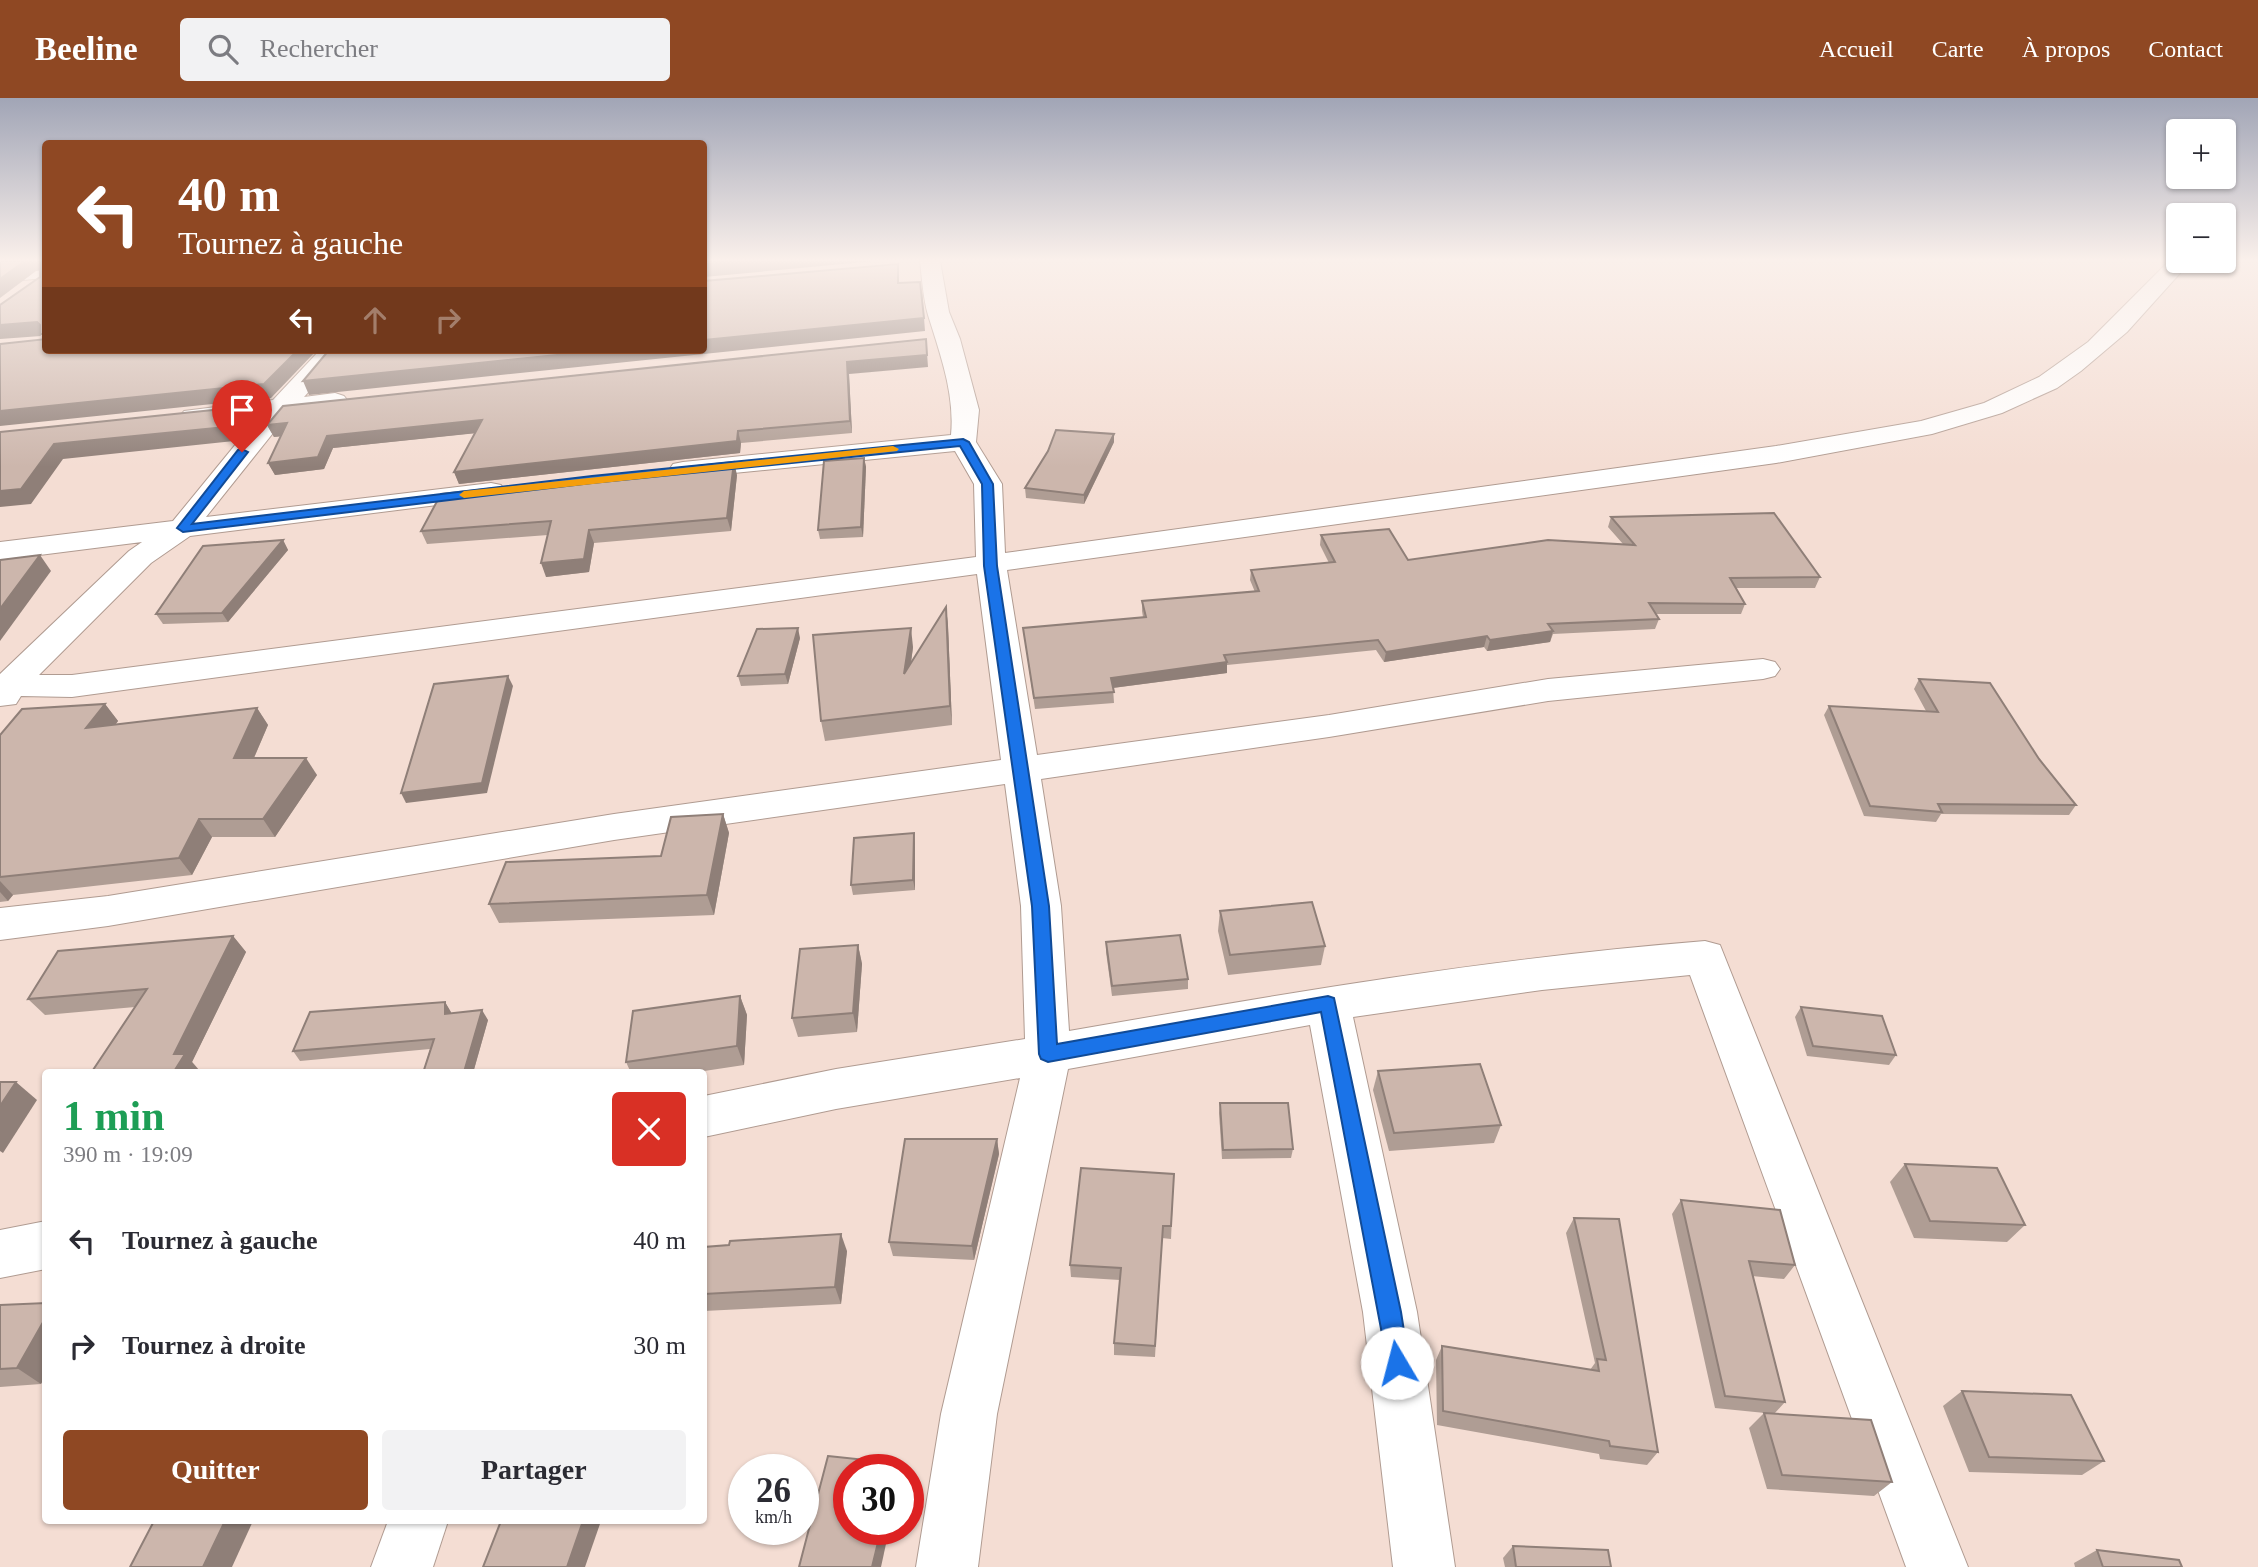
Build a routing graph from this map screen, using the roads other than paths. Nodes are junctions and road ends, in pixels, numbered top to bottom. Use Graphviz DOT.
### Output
graph roads {
  1 [pos="935,330"];
  2 [pos="2117,330"];
  3 [pos="329,354"];
  4 [pos="365,398"];
  5 [pos="282,406"];
  6 [pos="174,418"];
  7 [pos="963,442"];
  8 [pos="660,472"];
  9 [pos="523,488"];
  10 [pos="183,528"];
  11 [pos="0,551"];
  12 [pos="991,566"];
  13 [pos="1763,668"];
  14 [pos="4,691"];
  15 [pos="1019,768"];
  16 [pos="0,924"];
  17 [pos="1328,1003"];
  18 [pos="1048,1054"];
  19 [pos="707,1115"];
  20 [pos="42,1246"];
  21 [pos="0,1254"];
  22 [pos="417,1524"];
  23 [pos="402,1567"];
  24 [pos="947,1567"];
  25 [pos="1424,1567"];
  26 [pos="1937,1567"];
  1 -- 7 [label="street"];
  2 -- 12 [label="street"];
  3 -- 5 [label="street"];
  4 -- 5 [label="street"];
  5 -- 6 [label="street"];
  5 -- 10 [label="street"];
  7 -- 8 [label="street"];
  7 -- 12 [label="street"];
  9 -- 10 [label="street"];
  10 -- 11 [label="street"];
  10 -- 14 [label="street"];
  12 -- 14 [label="street"];
  12 -- 15 [label="street"];
  13 -- 15 [label="street"];
  15 -- 16 [label="street"];
  15 -- 18 [label="street"];
  17 -- 18 [label="street"];
  17 -- 25 [label="street"];
  17 -- 26 [label="street"];
  18 -- 19 [label="street"];
  18 -- 24 [label="street"];
  20 -- 21 [label="street"];
  22 -- 23 [label="street"];
}
